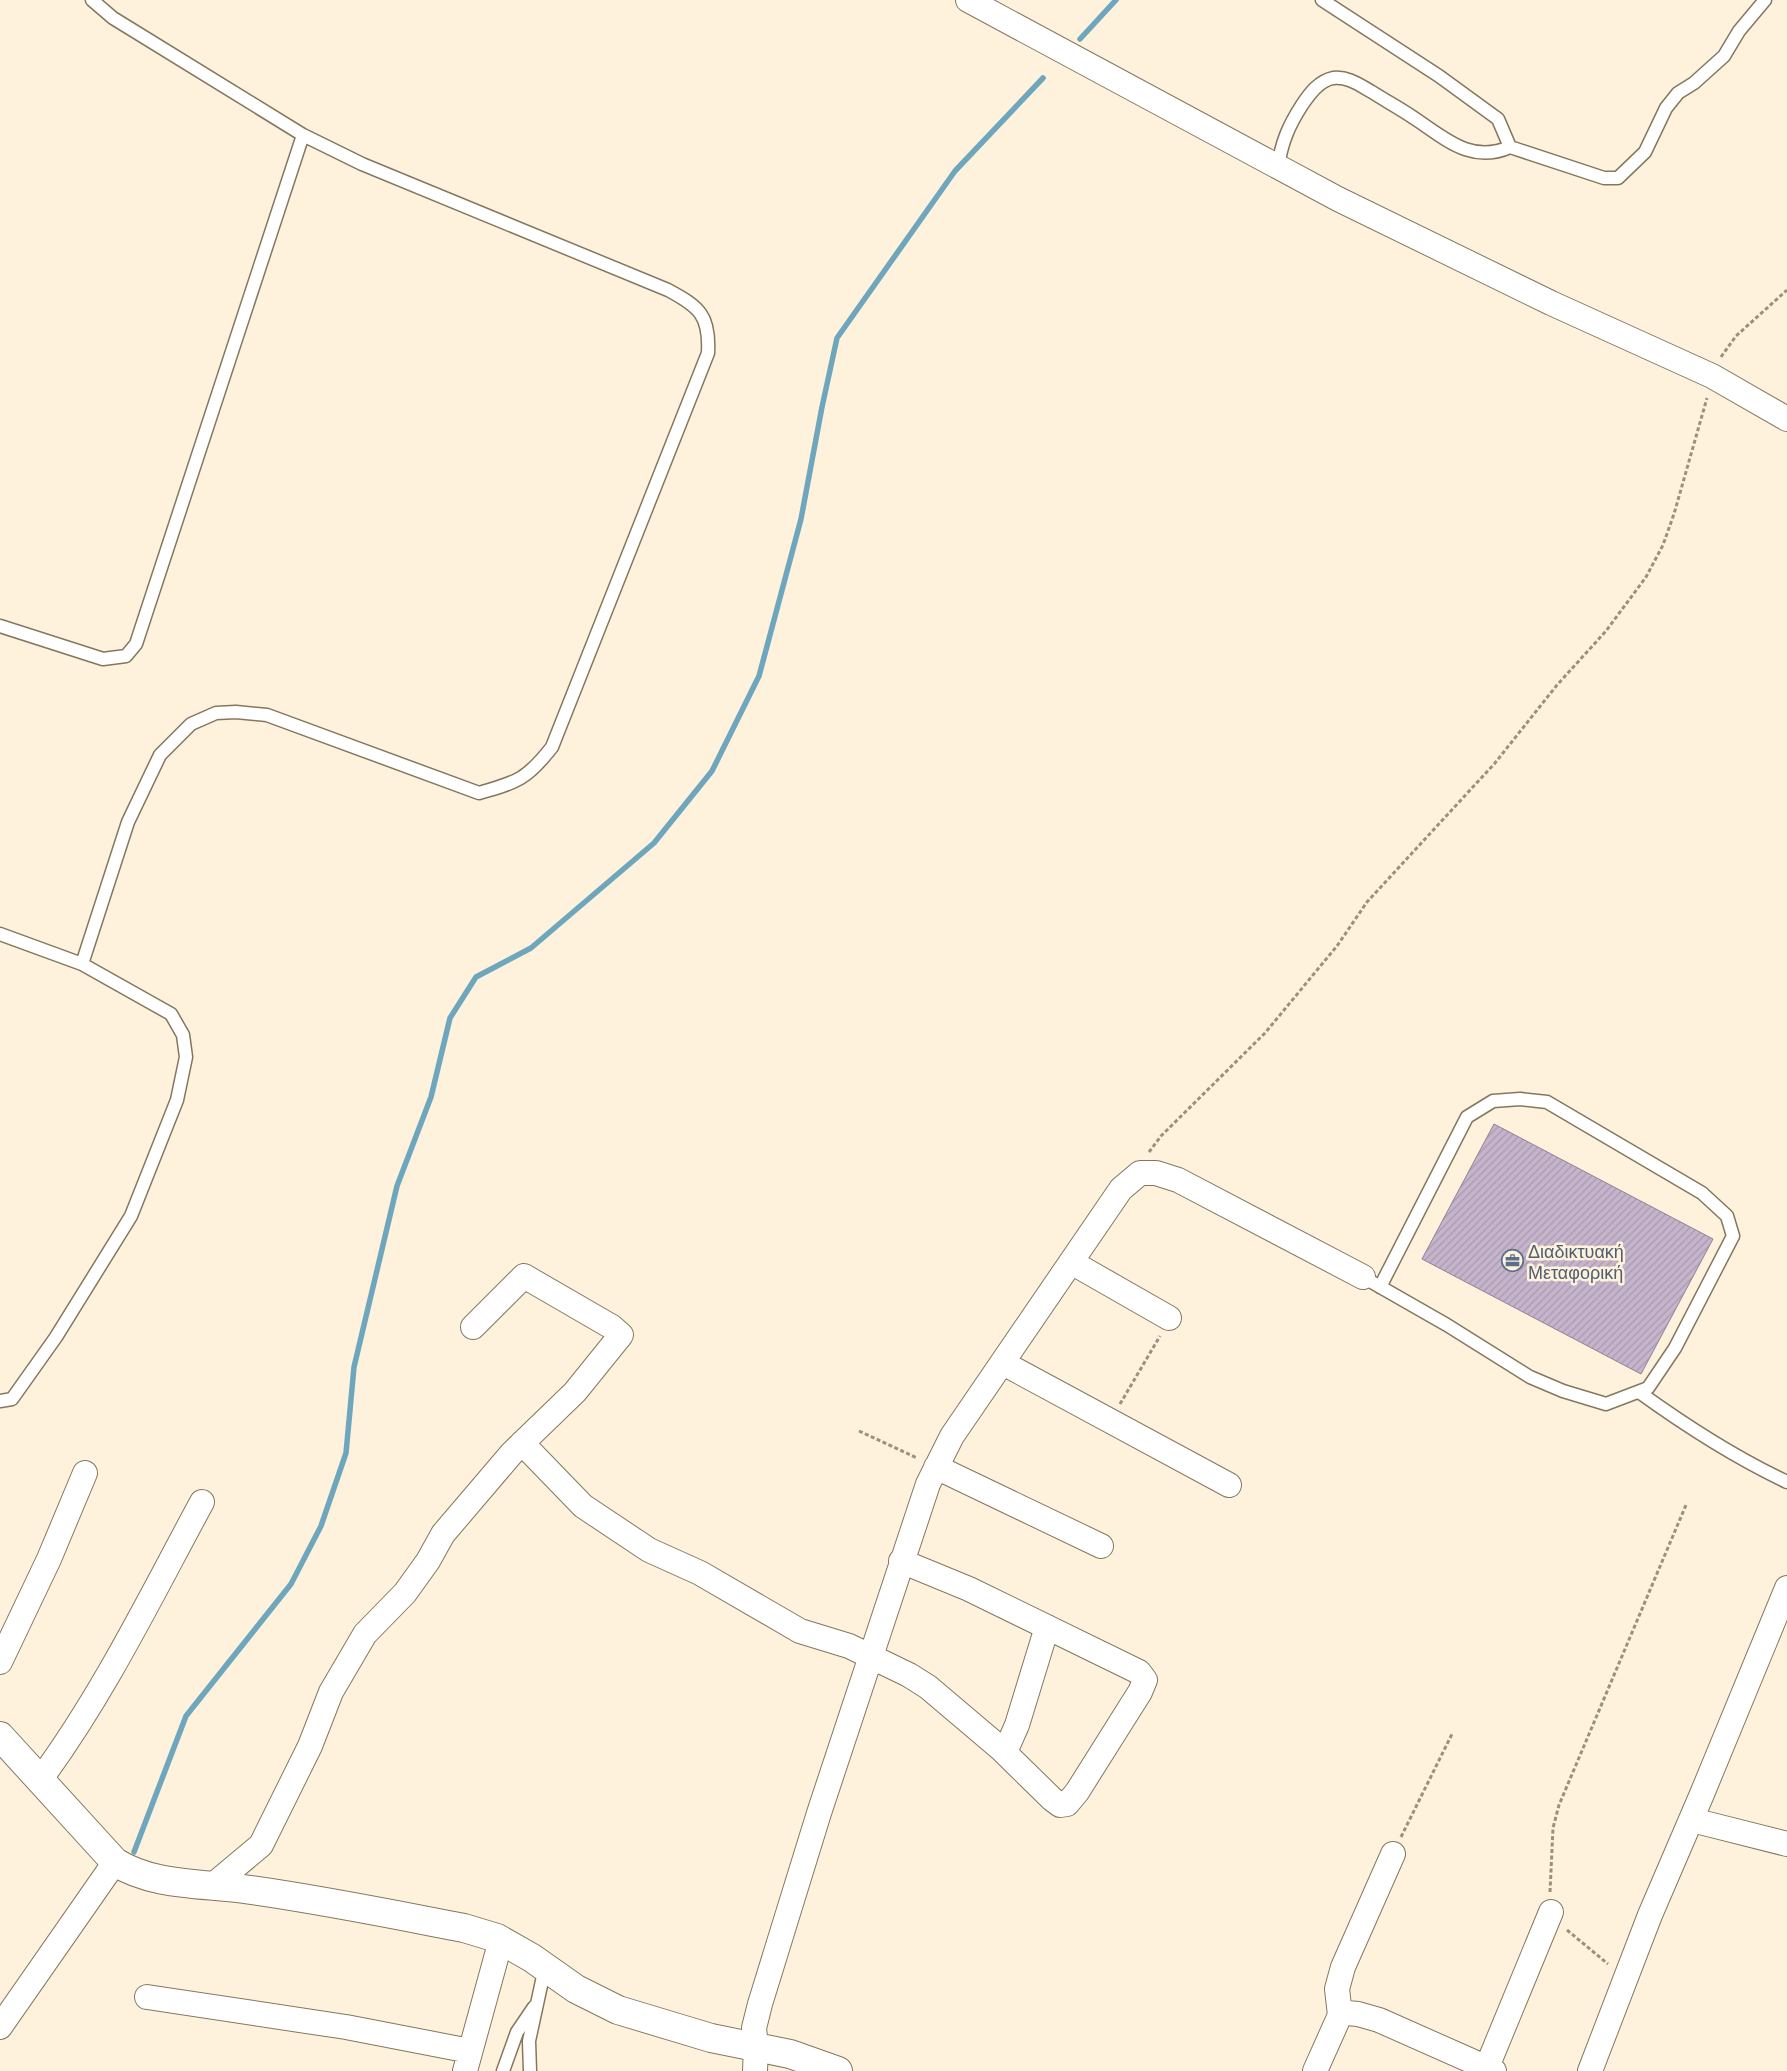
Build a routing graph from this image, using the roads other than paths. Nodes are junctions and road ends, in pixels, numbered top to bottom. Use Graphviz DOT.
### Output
graph roads {
  1 [pos="92,0"];
  2 [pos="968,0"];
  3 [pos="1322,0"];
  4 [pos="1764,0"];
  5 [pos="304,135"];
  6 [pos="1510,147"];
  7 [pos="1278,168"];
  8 [pos="1787,419"];
  9 [pos="0,626"];
  10 [pos="0,934"];
  11 [pos="82,964"];
  12 [pos="1071,1262"];
  13 [pos="1372,1282"];
  14 [pos="1169,1318"];
  15 [pos="473,1327"];
  16 [pos="1003,1363"];
  17 [pos="1639,1392"];
  18 [pos="0,1401"];
  19 [pos="522,1443"];
  20 [pos="936,1467"];
  21 [pos="85,1472"];
  22 [pos="1787,1482"];
  23 [pos="1229,1485"];
  24 [pos="202,1502"];
  25 [pos="1101,1546"];
  26 [pos="901,1561"];
  27 [pos="1787,1588"];
  28 [pos="1047,1627"];
  29 [pos="872,1658"];
  30 [pos="0,1662"];
  31 [pos="903,1672"];
  32 [pos="862,1687"];
  33 [pos="0,1736"];
  34 [pos="1005,1752"];
  35 [pos="40,1780"];
  36 [pos="1692,1820"];
  37 [pos="1787,1844"];
  38 [pos="1393,1854"];
  39 [pos="115,1862"];
  40 [pos="212,1886"];
  41 [pos="1551,1912"];
  42 [pos="501,1940"];
  43 [pos="545,1967"];
  44 [pos="147,1996"];
  45 [pos="538,2001"];
  46 [pos="1340,2016"];
  47 [pos="0,2027"];
  48 [pos="756,2059"];
  49 [pos="468,2061"];
  50 [pos="1490,2069"];
  51 [pos="503,2071"];
  52 [pos="530,2071"];
  53 [pos="838,2071"];
  54 [pos="1315,2071"];
  55 [pos="1590,2071"];
  1 -- 5 [label="lane"];
  2 -- 7 [label="street"];
  3 -- 6 [label="lane"];
  4 -- 6 [label="lane"];
  5 -- 9 [label="lane"];
  5 -- 11 [label="lane"];
  6 -- 7 [label="lane"];
  7 -- 8 [label="street"];
  10 -- 11 [label="lane"];
  11 -- 18 [label="lane"];
  12 -- 13 [label="street"];
  12 -- 14 [label="street"];
  12 -- 16 [label="street"];
  13 -- 17 [label="lane"];
  13 -- 17 [label="lane"];
  15 -- 19 [label="street"];
  16 -- 20 [label="street"];
  16 -- 23 [label="street"];
  17 -- 22 [label="lane"];
  19 -- 29 [label="street"];
  19 -- 40 [label="street"];
  20 -- 25 [label="street"];
  20 -- 26 [label="street"];
  21 -- 30 [label="street"];
  24 -- 35 [label="street"];
  26 -- 28 [label="street"];
  26 -- 29 [label="street"];
  27 -- 36 [label="street"];
  28 -- 34 [label="street"];
  28 -- 34 [label="street"];
  29 -- 31 [label="street"];
  29 -- 32 [label="street"];
  31 -- 32 [label="street"];
  31 -- 34 [label="street"];
  32 -- 48 [label="street"];
  33 -- 35 [label="street"];
  35 -- 39 [label="street"];
  36 -- 37 [label="street"];
  36 -- 55 [label="street"];
  38 -- 46 [label="street"];
  39 -- 40 [label="street"];
  39 -- 47 [label="street"];
  40 -- 42 [label="street"];
  41 -- 50 [label="street"];
  42 -- 43 [label="street"];
  42 -- 49 [label="street"];
  43 -- 45 [label="lane"];
  43 -- 48 [label="street"];
  44 -- 49 [label="street"];
  45 -- 51 [label="lane"];
  45 -- 52 [label="lane"];
  46 -- 50 [label="street"];
  46 -- 54 [label="street"];
  48 -- 53 [label="street"];
}
